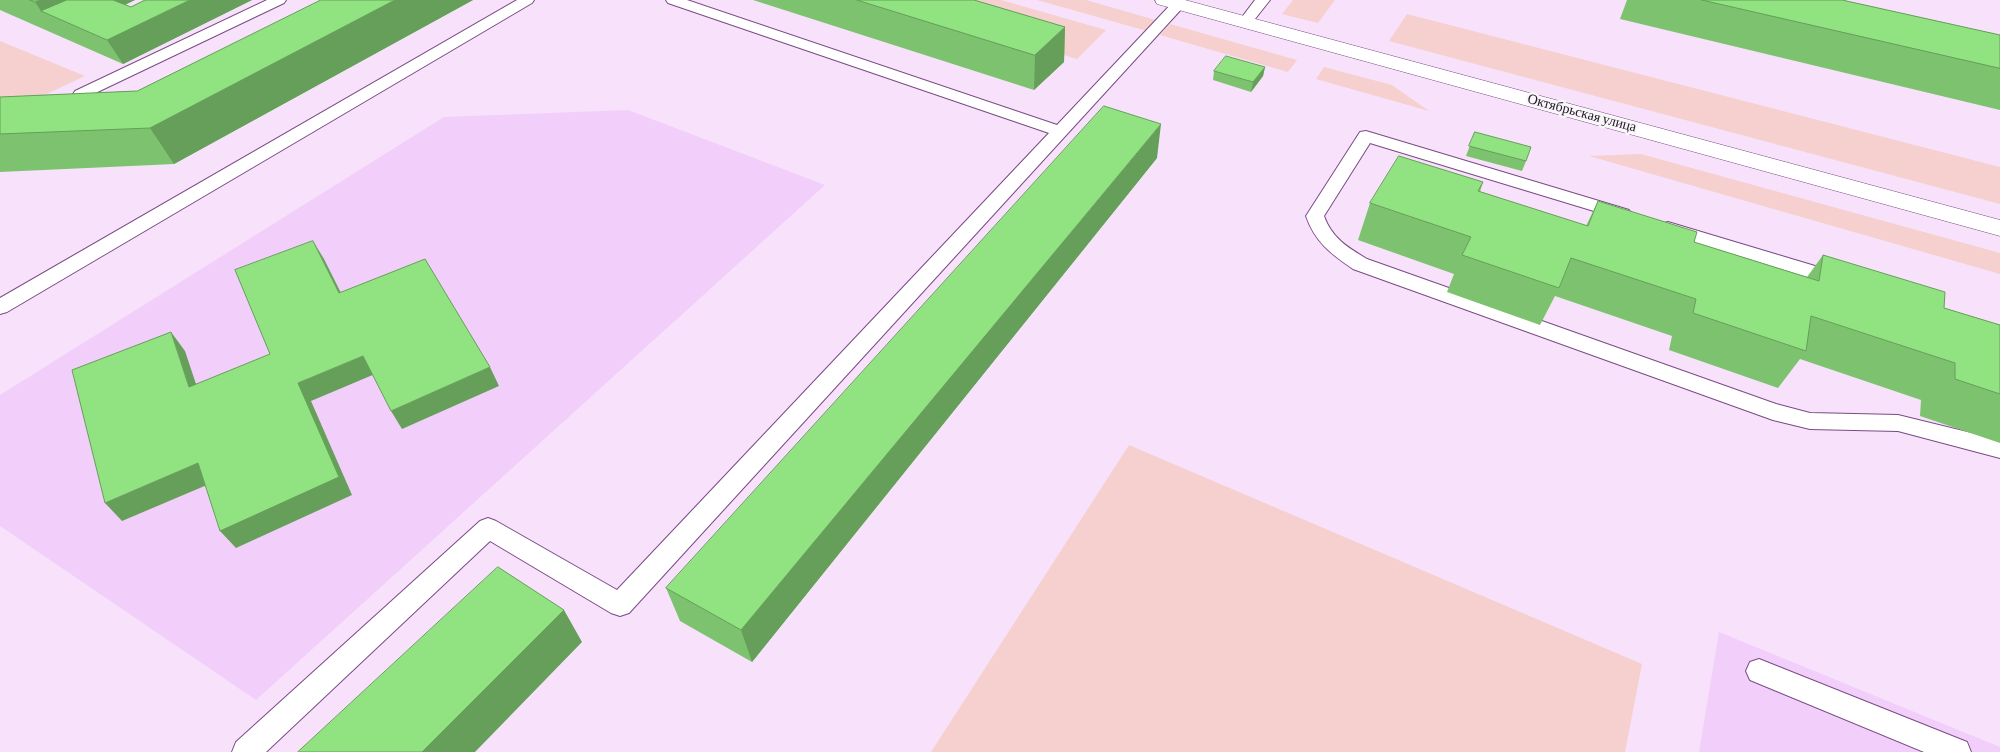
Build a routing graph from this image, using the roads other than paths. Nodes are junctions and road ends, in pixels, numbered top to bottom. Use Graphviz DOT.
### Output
graph roads {
  1 [pos="279,0"];
  2 [pos="527,0"];
  3 [pos="673,0"];
  4 [pos="1263,0"];
  5 [pos="1171,2"];
  6 [pos="1246,21"];
  7 [pos="89,111"];
  8 [pos="70,112"];
  9 [pos="53,113"];
  10 [pos="1061,132"];
  11 [pos="2000,228"];
  12 [pos="1858,286"];
  13 [pos="0,307"];
  14 [pos="2000,449"];
  15 [pos="1759,671"];
  16 [pos="246,752"];
  17 [pos="1956,752"];
  1 -- 8 [label="lane"];
  2 -- 13 [label="lane"];
  3 -- 10 [label="lane"];
  4 -- 6 [label="lane"];
  5 -- 6 [label="street, Октябрьская улица"];
  5 -- 10 [label="lane"];
  6 -- 11 [label="street, Октябрьская улица"];
  7 -- 8 [label="lane"];
  8 -- 9 [label="lane"];
  10 -- 16 [label="lane"];
  12 -- 14 [label="lane"];
  15 -- 17 [label="lane"];
}
